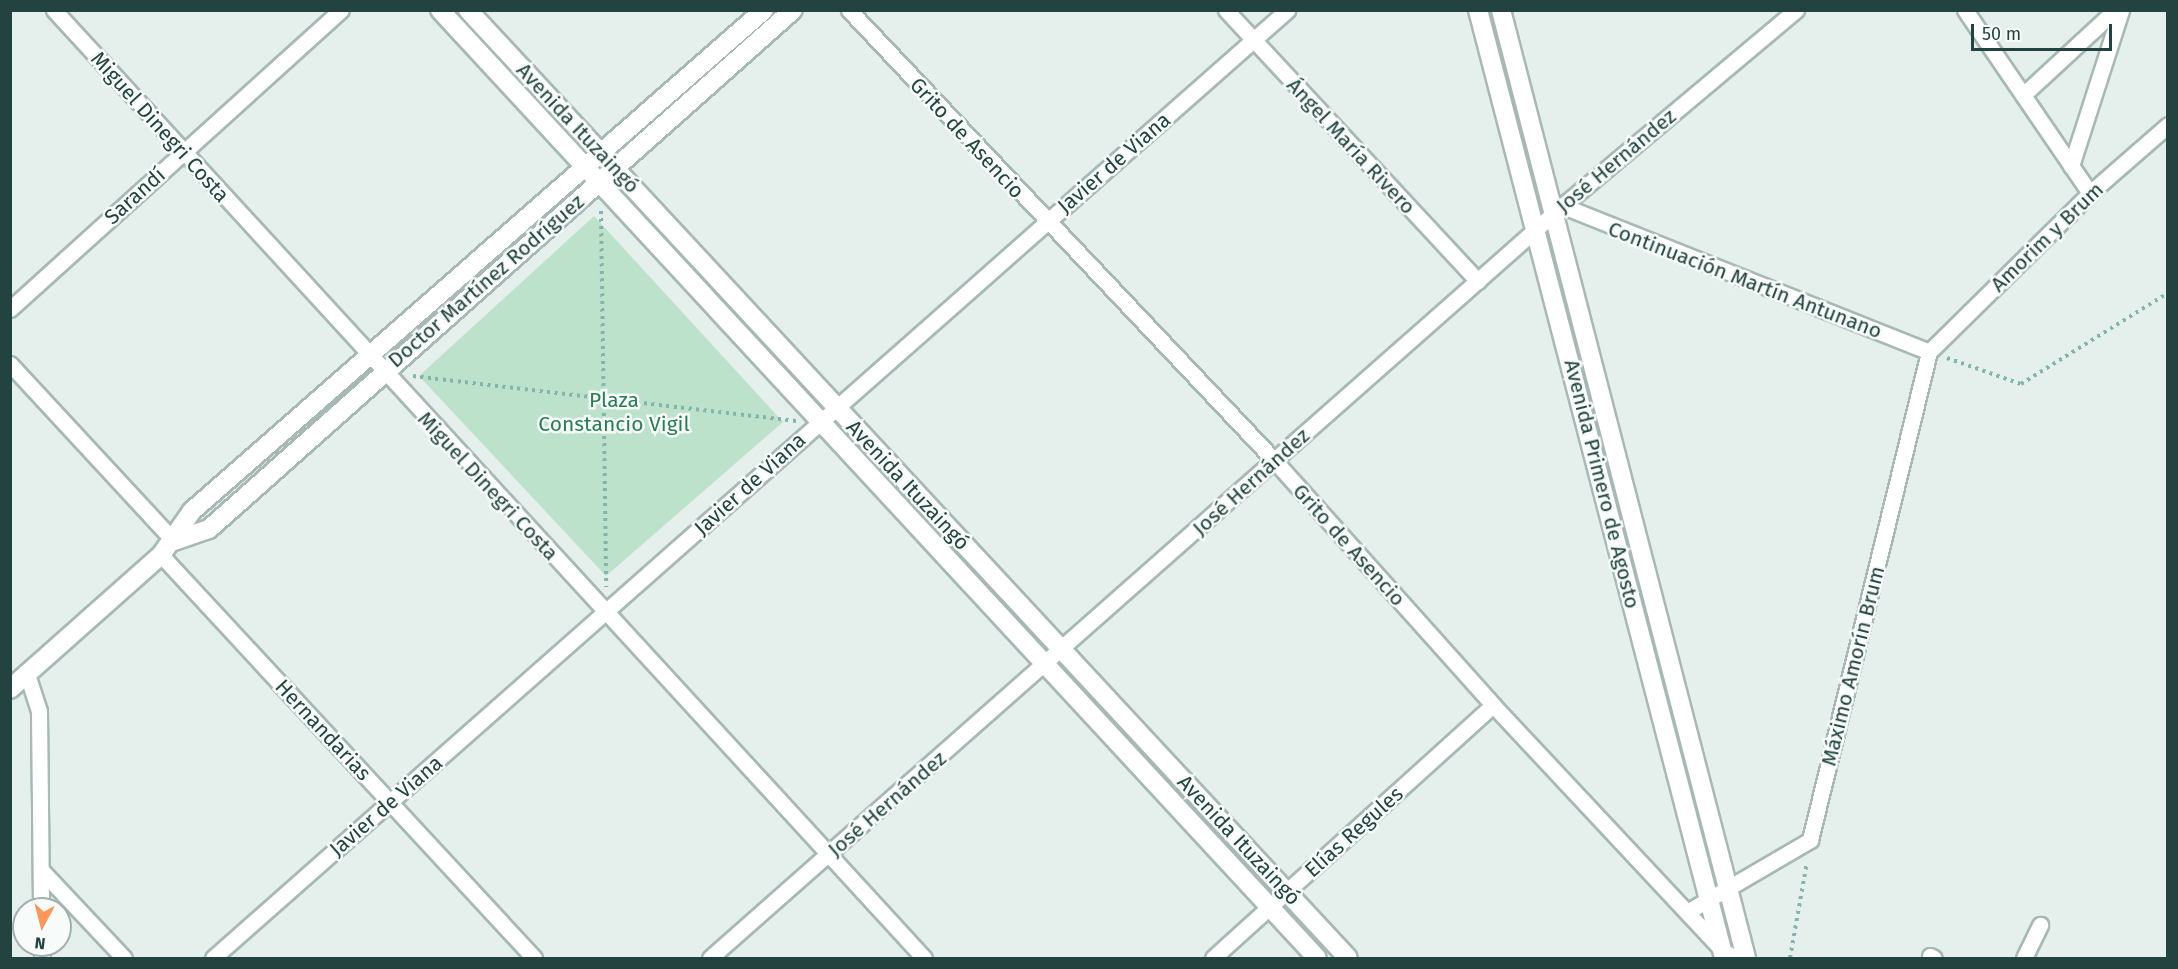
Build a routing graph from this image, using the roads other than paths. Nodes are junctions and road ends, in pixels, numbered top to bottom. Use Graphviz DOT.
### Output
graph roads {
  1 [pos="54,10"];
  2 [pos="341,10"];
  3 [pos="440,10"];
  4 [pos="468,10"];
  5 [pos="764,10"];
  6 [pos="793,10"];
  7 [pos="849,10"];
  8 [pos="1226,10"];
  9 [pos="1287,10"];
  10 [pos="1478,10"];
  11 [pos="1501,10"];
  12 [pos="1796,10"];
  13 [pos="1965,10"];
  14 [pos="2115,10"];
  15 [pos="2121,10"];
  16 [pos="1254,42"];
  17 [pos="2023,95"];
  18 [pos="2166,129"];
  19 [pos="183,153"];
  20 [pos="610,161"];
  21 [pos="2071,166"];
  22 [pos="588,168"];
  23 [pos="601,182"];
  24 [pos="2090,193"];
  25 [pos="1558,210"];
  26 [pos="1046,223"];
  27 [pos="1537,228"];
  28 [pos="1478,280"];
  29 [pos="10,309"];
  30 [pos="1929,352"];
  31 [pos="367,354"];
  32 [pos="10,364"];
  33 [pos="382,372"];
  34 [pos="835,407"];
  35 [pos="818,423"];
  36 [pos="1274,460"];
  37 [pos="174,541"];
  38 [pos="160,555"];
  39 [pos="606,612"];
  40 [pos="1064,650"];
  41 [pos="1046,665"];
  42 [pos="27,674"];
  43 [pos="10,689"];
  44 [pos="1493,705"];
  45 [pos="390,803"];
  46 [pos="829,854"];
  47 [pos="41,870"];
  48 [pos="1729,889"];
  49 [pos="1288,892"];
  50 [pos="41,897"];
  51 [pos="1709,901"];
  52 [pos="1270,908"];
  53 [pos="1687,912"];
  54 [pos="2040,925"];
  55 [pos="1728,956"];
  56 [pos="124,958"];
  57 [pos="213,958"];
  58 [pos="534,958"];
  59 [pos="710,958"];
  60 [pos="924,958"];
  61 [pos="1213,958"];
  62 [pos="1317,958"];
  63 [pos="1348,958"];
  64 [pos="1746,958"];
  65 [pos="2024,958"];
  1 -- 19 [label="street, Miguel Dinegri Costa"];
  2 -- 19 [label="street, Sarandí"];
  3 -- 22 [label="street, Avenida Ituzaingó"];
  4 -- 20 [label="street, Avenida Ituzaingó"];
  5 -- 20 [label="street, Doctor Martínez Rodríguez"];
  6 -- 20 [label="street, Doctor Martínez Rodríguez"];
  7 -- 26 [label="street, Grito de Asencio"];
  8 -- 16 [label="street, Ángel María Rivero"];
  9 -- 16 [label="street, Javier de Viana"];
  10 -- 27 [label="street, Avenida Primero de Agosto"];
  11 -- 25 [label="street, Avenida Primero de Agosto"];
  12 -- 25 [label="street, José Hernández"];
  13 -- 17 [label="street"];
  14 -- 17 [label="street"];
  15 -- 21 [label="street"];
  16 -- 26 [label="street, Javier de Viana"];
  16 -- 28 [label="street, Ángel María Rivero"];
  17 -- 21 [label="street"];
  18 -- 24 [label="street, Amorim y Brum"];
  19 -- 29 [label="street, Sarandí"];
  19 -- 31 [label="street, Miguel Dinegri Costa"];
  20 -- 22 [label="street, Doctor Martínez Rodríguez"];
  20 -- 23 [label="street, Doctor Martínez Rodríguez"];
  20 -- 34 [label="street, Avenida Ituzaingó"];
  21 -- 24 [label="street"];
  22 -- 23 [label="street, Avenida Ituzaingó"];
  22 -- 31 [label="street, Doctor Martínez Rodríguez"];
  23 -- 33 [label="street, Doctor Martínez Rodríguez"];
  23 -- 35 [label="street, Avenida Ituzaingó"];
  24 -- 30 [label="street, Amorim y Brum"];
  25 -- 27 [label="street, José Hernández"];
  25 -- 30 [label="street, Continuación Martín Antunano"];
  25 -- 48 [label="street, Avenida Primero de Agosto"];
  26 -- 34 [label="street, Javier de Viana"];
  26 -- 36 [label="street, Grito de Asencio"];
  27 -- 28 [label="street, José Hernández"];
  27 -- 51 [label="street, Avenida Primero de Agosto"];
  28 -- 36 [label="street, José Hernández"];
  30 -- 48 [label="street, Máximo Amorín Brum"];
  31 -- 33 [label="street, Miguel Dinegri Costa"];
  31 -- 37 [label="street, Doctor Martínez Rodríguez"];
  32 -- 37 [label="street"];
  33 -- 37 [label="street, Doctor Martínez Rodríguez"];
  33 -- 39 [label="street, Miguel Dinegri Costa"];
  34 -- 35 [label="street, Javier de Viana"];
  34 -- 40 [label="street, Avenida Ituzaingó"];
  35 -- 39 [label="street, Javier de Viana"];
  35 -- 41 [label="street, Avenida Ituzaingó"];
  36 -- 40 [label="street, José Hernández"];
  36 -- 44 [label="street, Grito de Asencio"];
  37 -- 38 [label="street, Doctor Martínez Rodríguez"];
  38 -- 42 [label="street, Doctor Martínez Rodríguez"];
  38 -- 45 [label="street, Hernandarias"];
  39 -- 45 [label="street, Javier de Viana"];
  39 -- 46 [label="street, Miguel Dinegri Costa"];
  40 -- 41 [label="street, José Hernández"];
  40 -- 49 [label="street, Avenida Ituzaingó"];
  41 -- 46 [label="street, José Hernández"];
  41 -- 52 [label="street, Avenida Ituzaingó"];
  42 -- 43 [label="street, Doctor Martínez Rodríguez"];
  42 -- 47 [label="street"];
  44 -- 49 [label="street, Elías Regules"];
  44 -- 53 [label="street, Grito de Asencio"];
  45 -- 57 [label="street, Javier de Viana"];
  45 -- 58 [label="street, Hernandarias"];
  46 -- 59 [label="street, José Hernández"];
  46 -- 60 [label="street, Miguel Dinegri Costa"];
  47 -- 50 [label="street"];
  47 -- 56 [label="street"];
  48 -- 51 [label="street"];
  48 -- 64 [label="street, Avenida Primero de Agosto"];
  49 -- 52 [label="street, Elías Regules"];
  49 -- 63 [label="street, Avenida Ituzaingó"];
  51 -- 53 [label="street"];
  51 -- 55 [label="street, Avenida Primero de Agosto"];
  52 -- 61 [label="street, Elías Regules"];
  52 -- 62 [label="street, Avenida Ituzaingó"];
  53 -- 55 [label="street, Grito de Asencio"];
  54 -- 65 [label="street"];
}
